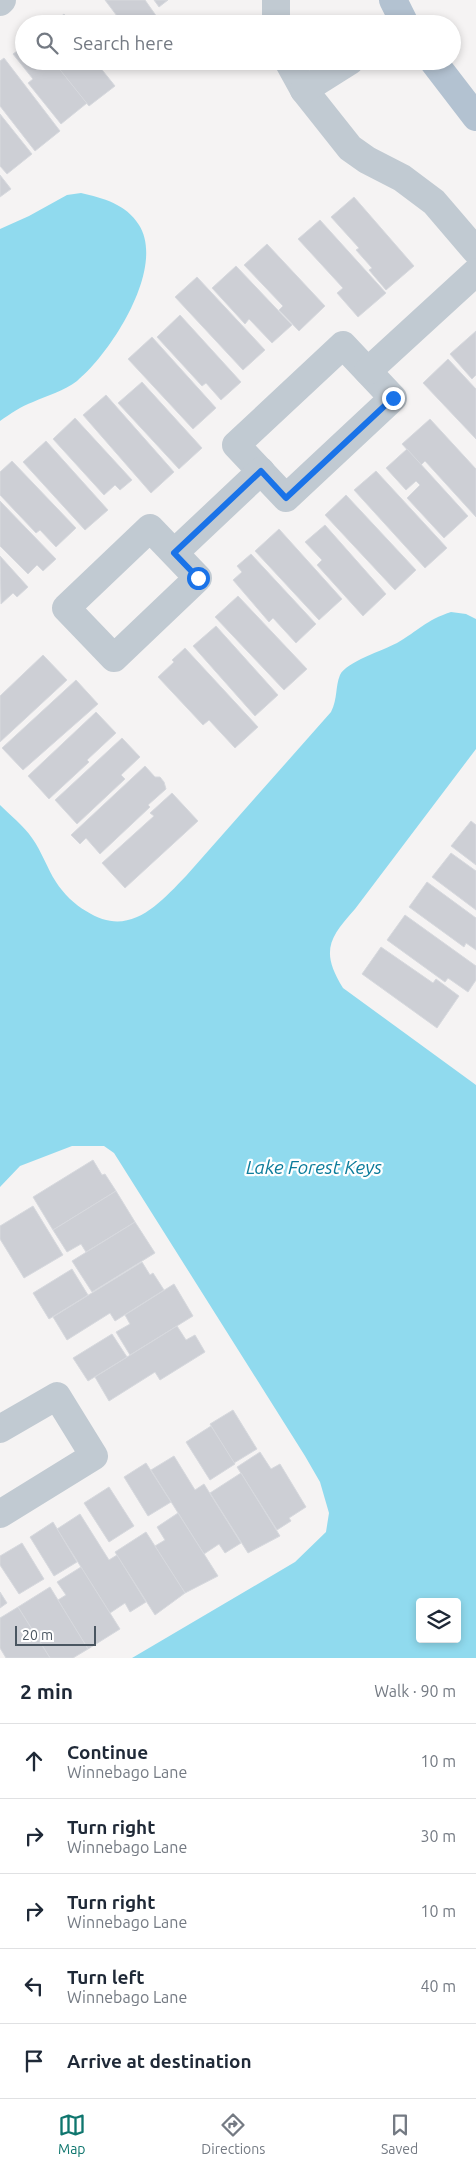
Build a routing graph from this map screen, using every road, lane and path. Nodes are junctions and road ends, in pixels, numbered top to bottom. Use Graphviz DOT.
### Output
graph roads {
  1 [pos="276,0"];
  2 [pos="393,0"];
  3 [pos="276,15"];
  4 [pos="400,15"];
  5 [pos="293,70"];
  6 [pos="336,70"];
  7 [pos="440,70"];
  8 [pos="304,90"];
  9 [pos="476,117"];
  10 [pos="476,251"];
  11 [pos="476,272"];
  12 [pos="368,371"];
  13 [pos="261,471"];
  14 [pos="174,553"];
  15 [pos="0,1429"];
  16 [pos="0,1514"];
  1 -- 3 [label="street"];
  2 -- 4 [label="main road"];
  5 -- 8 [label="street"];
  6 -- 8 [label="street"];
  7 -- 9 [label="main road"];
  8 -- 10 [label="street"];
  11 -- 12 [label="street"];
  12 -- 13 [label="street"];
  12 -- 13 [label="street"];
  13 -- 14 [label="street"];
  14 -- 14 [label="street"];
  15 -- 16 [label="street"];
}
